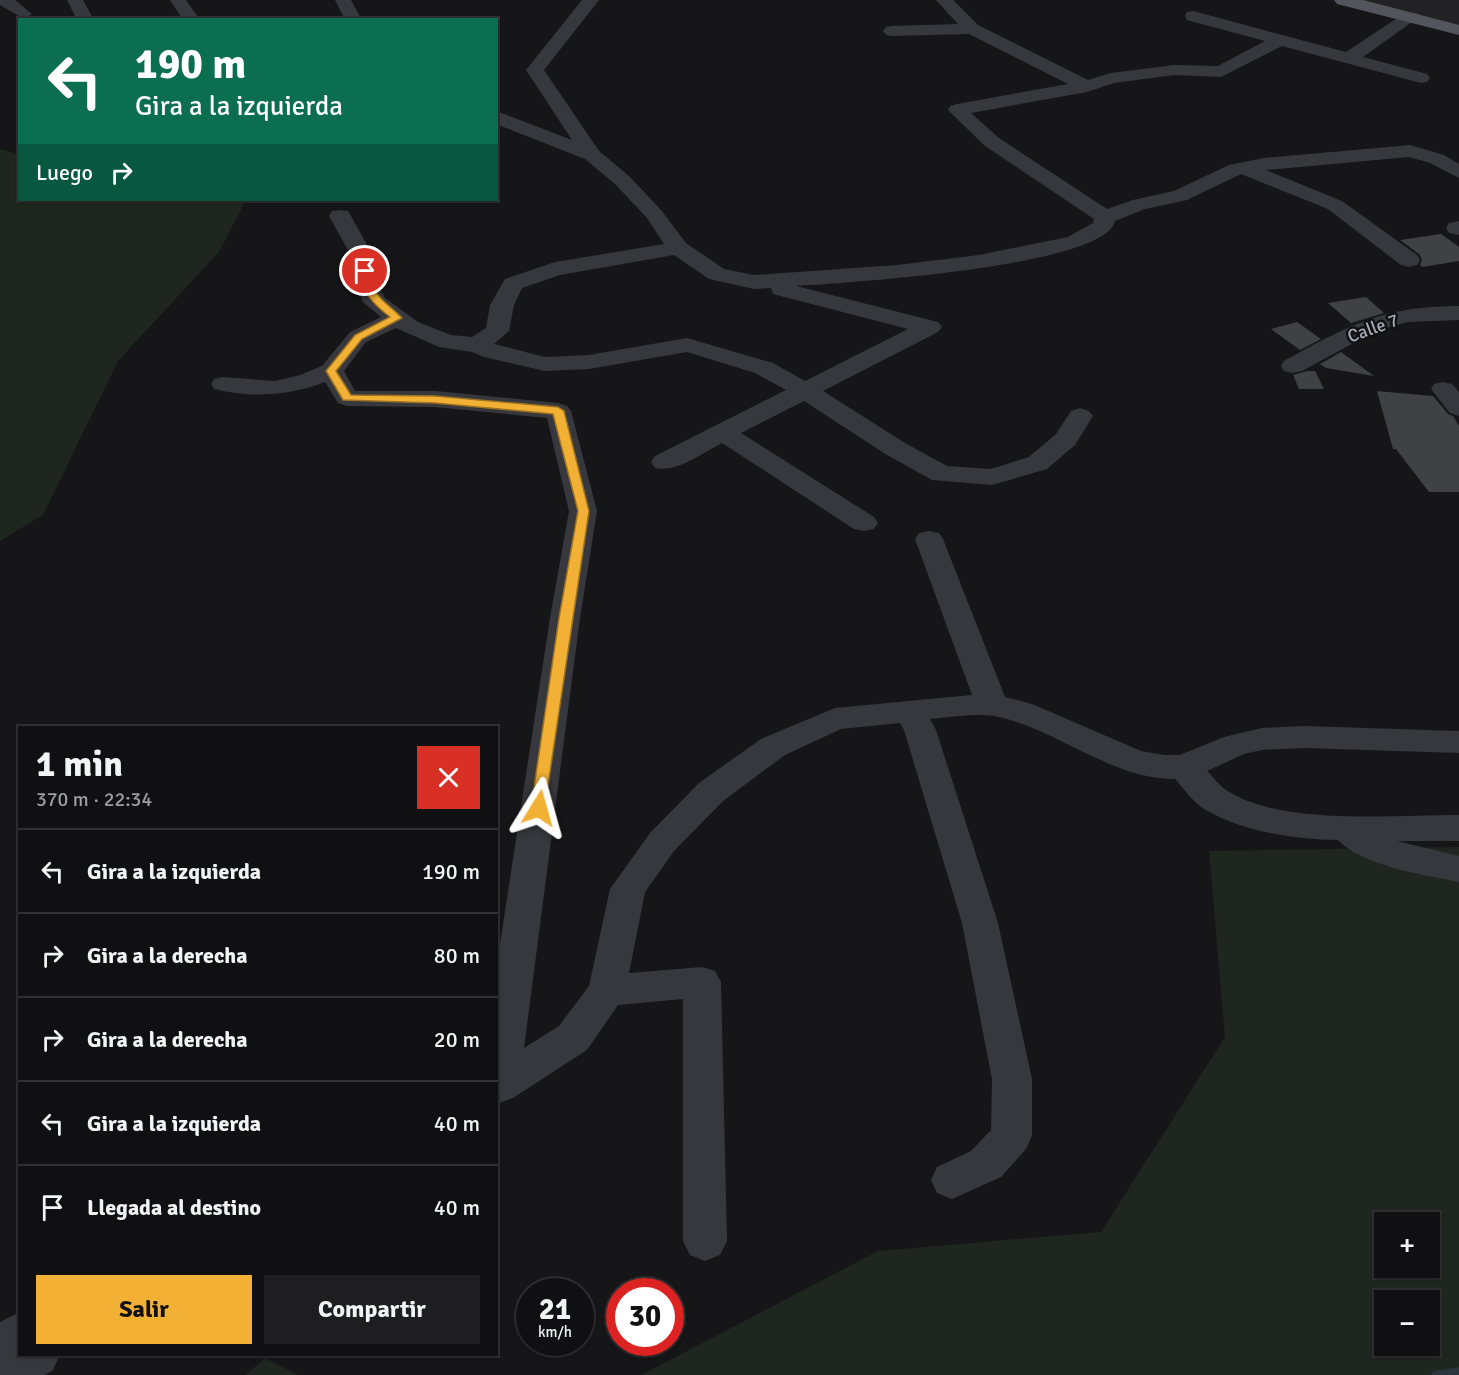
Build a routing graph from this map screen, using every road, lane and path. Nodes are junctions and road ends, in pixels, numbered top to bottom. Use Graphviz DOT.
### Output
graph roads {
  1 [pos="4,0"];
  2 [pos="75,0"];
  3 [pos="178,0"];
  4 [pos="343,0"];
  5 [pos="591,0"];
  6 [pos="944,0"];
  7 [pos="1343,0"];
  8 [pos="24,14"];
  9 [pos="1192,16"];
  10 [pos="1411,17"];
  11 [pos="85,18"];
  12 [pos="191,18"];
  13 [pos="347,18"];
  14 [pos="972,29"];
  15 [pos="1459,30"];
  16 [pos="892,31"];
  17 [pos="1280,40"];
  18 [pos="1349,58"];
  19 [pos="1111,78"];
  20 [pos="1421,78"];
  21 [pos="1087,86"];
  22 [pos="1141,90"];
  23 [pos="498,118"];
  24 [pos="592,155"];
  25 [pos="1243,168"];
  26 [pos="1459,172"];
  27 [pos="340,216"];
  28 [pos="1105,217"];
  29 [pos="678,248"];
  30 [pos="1408,260"];
  31 [pos="754,282"];
  32 [pos="1459,313"];
  33 [pos="397,318"];
  34 [pos="477,345"];
  35 [pos="1293,366"];
  36 [pos="331,371"];
  37 [pos="223,384"];
  38 [pos="807,392"];
  39 [pos="1080,416"];
  40 [pos="724,432"];
  41 [pos="664,462"];
  42 [pos="864,522"];
  43 [pos="928,539"];
  44 [pos="992,705"];
  45 [pos="910,711"];
  46 [pos="1459,742"];
  47 [pos="1184,767"];
  48 [pos="1347,827"];
  49 [pos="1459,828"];
  50 [pos="1459,869"];
  51 [pos="607,992"];
  52 [pos="498,1086"];
  53 [pos="952,1180"];
  54 [pos="705,1241"];
  55 [pos="18,1336"];
  56 [pos="0,1352"];
  57 [pos="34,1356"];
  58 [pos="3,1375"];
  1 -- 8 [label="street"];
  2 -- 11 [label="street"];
  3 -- 12 [label="street"];
  4 -- 13 [label="street"];
  5 -- 24 [label="street"];
  6 -- 14 [label="street"];
  7 -- 10 [label="main road"];
  9 -- 17 [label="street"];
  10 -- 15 [label="main road"];
  10 -- 18 [label="street"];
  14 -- 16 [label="street"];
  14 -- 21 [label="street"];
  17 -- 18 [label="street"];
  17 -- 19 [label="street"];
  18 -- 20 [label="street"];
  19 -- 21 [label="street"];
  19 -- 22 [label="street"];
  21 -- 28 [label="street"];
  23 -- 24 [label="street"];
  24 -- 29 [label="street"];
  25 -- 26 [label="street"];
  25 -- 28 [label="street"];
  25 -- 30 [label="street"];
  27 -- 33 [label="street"];
  28 -- 31 [label="street"];
  29 -- 31 [label="street"];
  29 -- 34 [label="street"];
  31 -- 38 [label="street"];
  32 -- 35 [label="street, Calle 7"];
  33 -- 34 [label="street"];
  33 -- 36 [label="street"];
  34 -- 38 [label="street"];
  36 -- 37 [label="street"];
  36 -- 52 [label="street"];
  38 -- 39 [label="street"];
  38 -- 40 [label="street"];
  40 -- 41 [label="street"];
  40 -- 42 [label="street"];
  43 -- 44 [label="street"];
  44 -- 45 [label="street"];
  44 -- 47 [label="street"];
  45 -- 51 [label="street"];
  45 -- 53 [label="street"];
  46 -- 47 [label="street"];
  47 -- 48 [label="street"];
  48 -- 49 [label="street"];
  48 -- 50 [label="street"];
  51 -- 52 [label="street"];
  51 -- 54 [label="street"];
  55 -- 56 [label="street"];
  57 -- 58 [label="street"];
}
